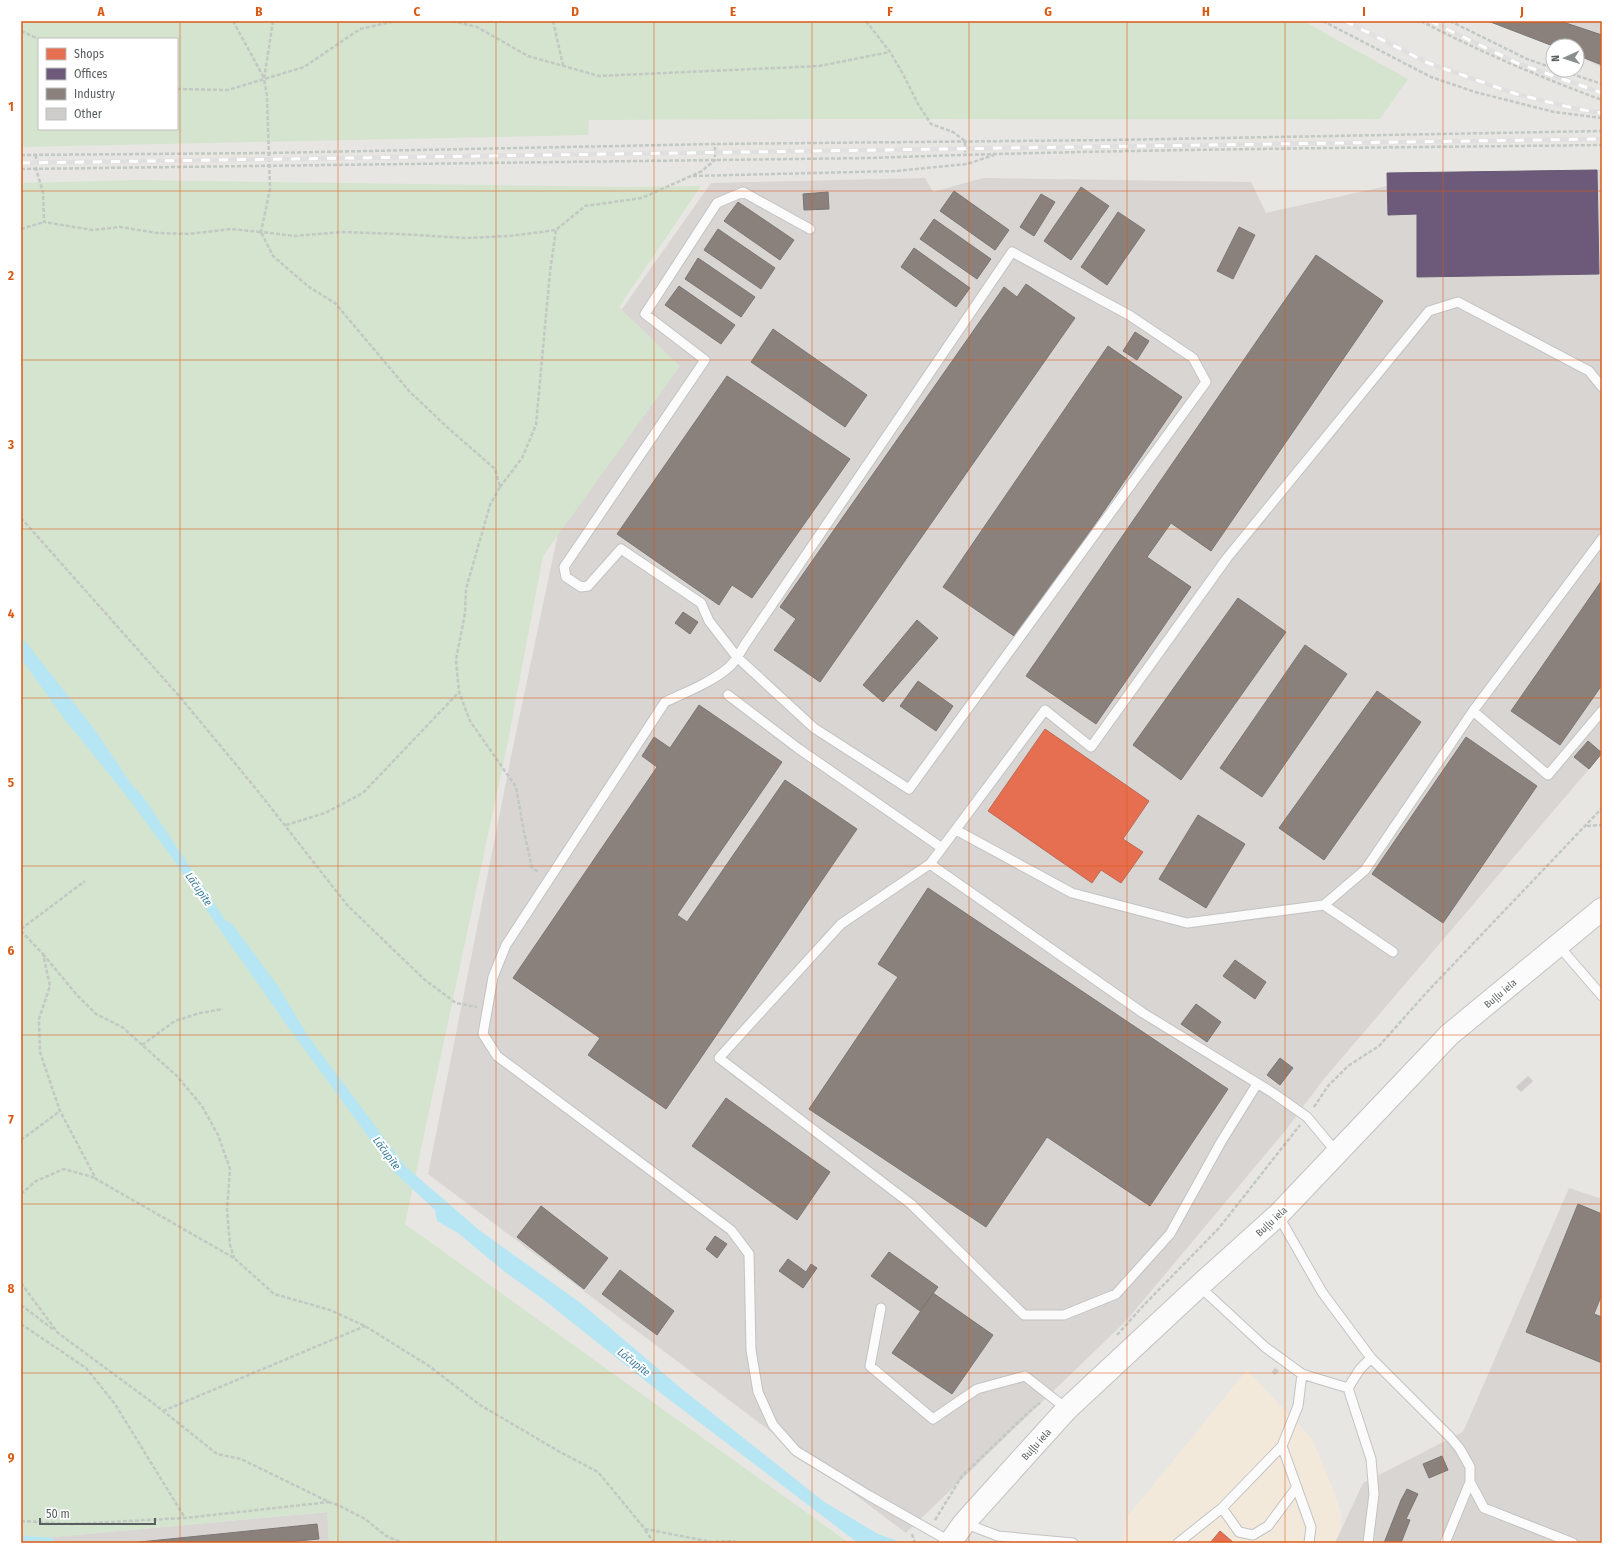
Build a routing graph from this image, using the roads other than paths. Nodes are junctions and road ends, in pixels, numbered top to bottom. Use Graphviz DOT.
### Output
graph roads {
  1 [pos="810,229"];
  2 [pos="1602,387"];
  3 [pos="1602,539"];
  4 [pos="736,657"];
  5 [pos="728,695"];
  6 [pos="1473,711"];
  7 [pos="1602,711"];
  8 [pos="956,830"];
  9 [pos="942,848"];
  10 [pos="930,864"];
  11 [pos="1324,905"];
  12 [pos="1602,909"];
  13 [pos="1558,945"];
  14 [pos="1393,952"];
  15 [pos="1602,996"];
  16 [pos="1257,1084"];
  17 [pos="1338,1154"];
  18 [pos="1278,1215"];
  19 [pos="1199,1286"];
  20 [pos="881,1308"];
  21 [pos="1371,1358"];
  22 [pos="1302,1374"];
  23 [pos="1348,1388"];
  24 [pos="1059,1403"];
  25 [pos="1282,1446"];
  26 [pos="1470,1482"];
  27 [pos="1297,1487"];
  28 [pos="1222,1508"];
  29 [pos="964,1523"];
  30 [pos="950,1543"];
  31 [pos="1073,1543"];
  32 [pos="1178,1543"];
  33 [pos="1309,1543"];
  34 [pos="1368,1543"];
  35 [pos="1445,1543"];
  36 [pos="1573,1543"];
  1 -- 4 [label="lane"];
  2 -- 8 [label="lane"];
  3 -- 6 [label="lane"];
  4 -- 4 [label="lane"];
  4 -- 30 [label="lane"];
  5 -- 9 [label="lane"];
  6 -- 7 [label="lane"];
  6 -- 11 [label="lane"];
  8 -- 9 [label="lane"];
  8 -- 11 [label="lane"];
  9 -- 10 [label="lane"];
  10 -- 16 [label="lane"];
  10 -- 16 [label="lane"];
  11 -- 14 [label="lane"];
  12 -- 13 [label="street, Buļļu iela"];
  13 -- 15 [label="lane"];
  13 -- 17 [label="street, Buļļu iela"];
  16 -- 17 [label="lane"];
  17 -- 18 [label="street, Buļļu iela"];
  18 -- 19 [label="street, Buļļu iela"];
  18 -- 21 [label="lane"];
  19 -- 22 [label="lane"];
  19 -- 24 [label="street, Buļļu iela"];
  20 -- 24 [label="lane"];
  21 -- 23 [label="lane"];
  21 -- 26 [label="lane"];
  22 -- 23 [label="lane"];
  22 -- 25 [label="lane"];
  23 -- 34 [label="lane"];
  24 -- 29 [label="street, Buļļu iela"];
  25 -- 27 [label="lane"];
  25 -- 28 [label="lane"];
  26 -- 35 [label="lane"];
  26 -- 36 [label="lane"];
  27 -- 28 [label="lane"];
  27 -- 33 [label="lane"];
  28 -- 32 [label="lane"];
  29 -- 30 [label="street, Buļļu iela"];
  29 -- 31 [label="lane"];
}
